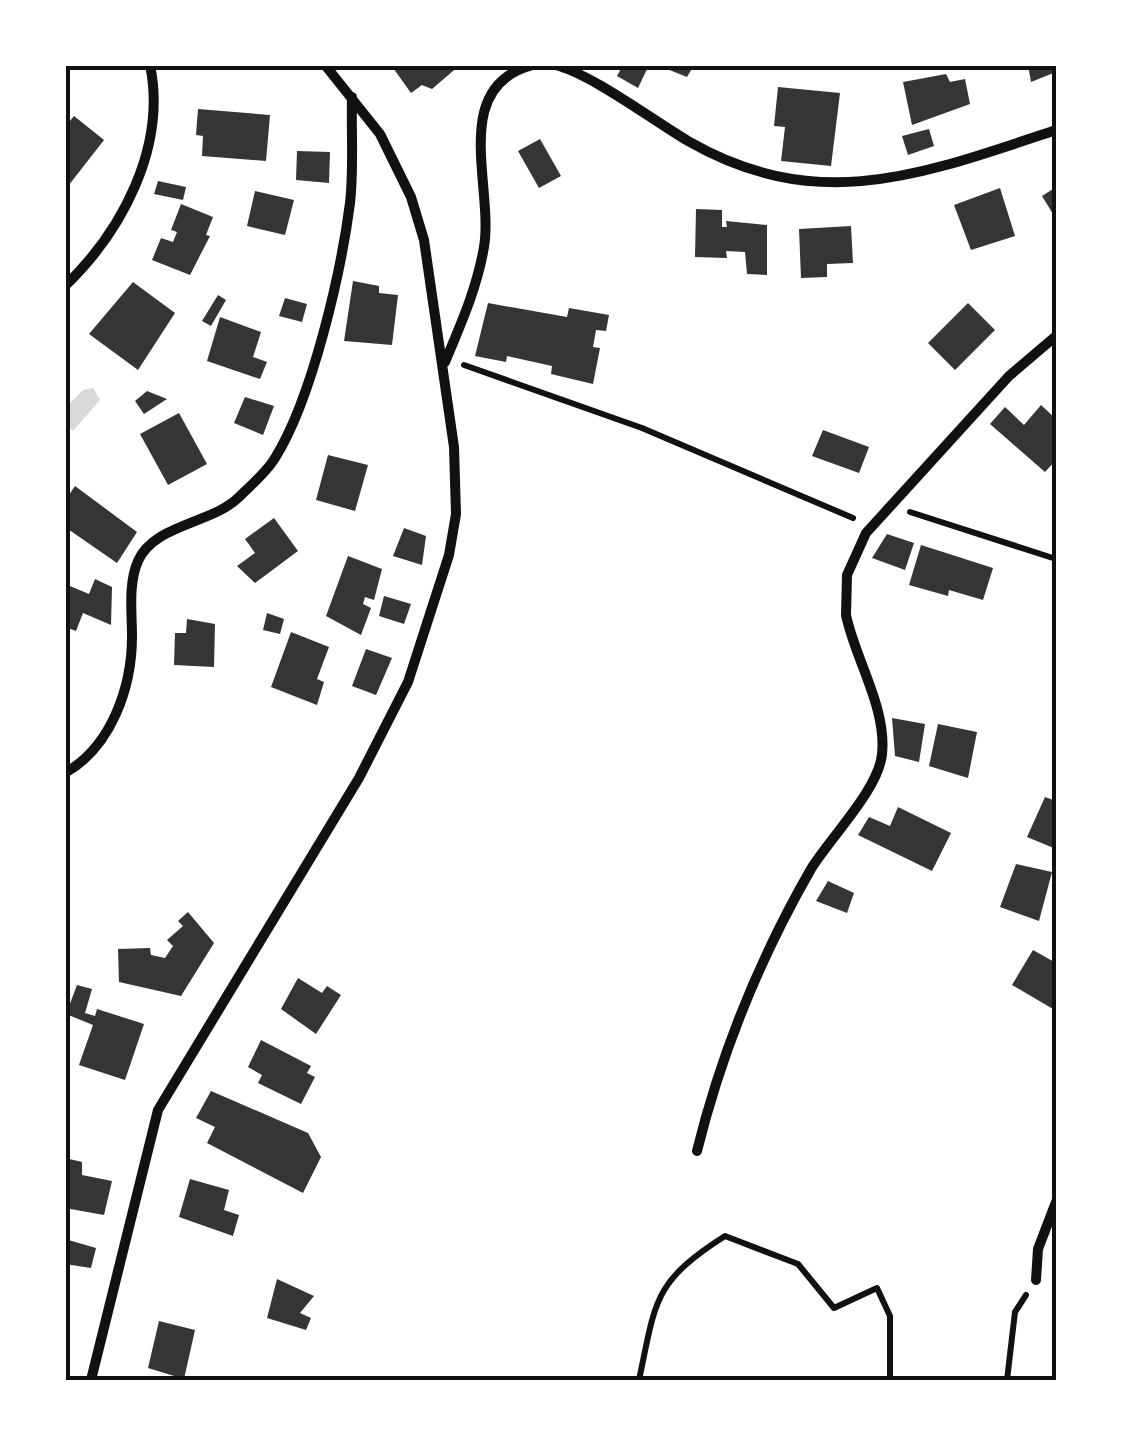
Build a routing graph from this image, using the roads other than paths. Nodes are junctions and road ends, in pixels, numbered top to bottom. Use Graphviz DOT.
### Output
graph roads {
  1 [pos="150,65"];
  2 [pos="325,65"];
  3 [pos="532,65"];
  4 [pos="556,65"];
  5 [pos="352,96"];
  6 [pos="1056,130"];
  7 [pos="65,286"];
  8 [pos="1056,336"];
  9 [pos="444,363"];
  10 [pos="65,774"];
  11 [pos="697,1151"];
  12 [pos="1056,1202"];
  13 [pos="1036,1280"];
  14 [pos="91,1380"];
  1 -- 7 [label="street"];
  2 -- 5 [label="street"];
  3 -- 9 [label="street"];
  4 -- 6 [label="street"];
  5 -- 9 [label="street"];
  5 -- 10 [label="street"];
  8 -- 11 [label="street"];
  9 -- 14 [label="street"];
  12 -- 13 [label="street"];
}
